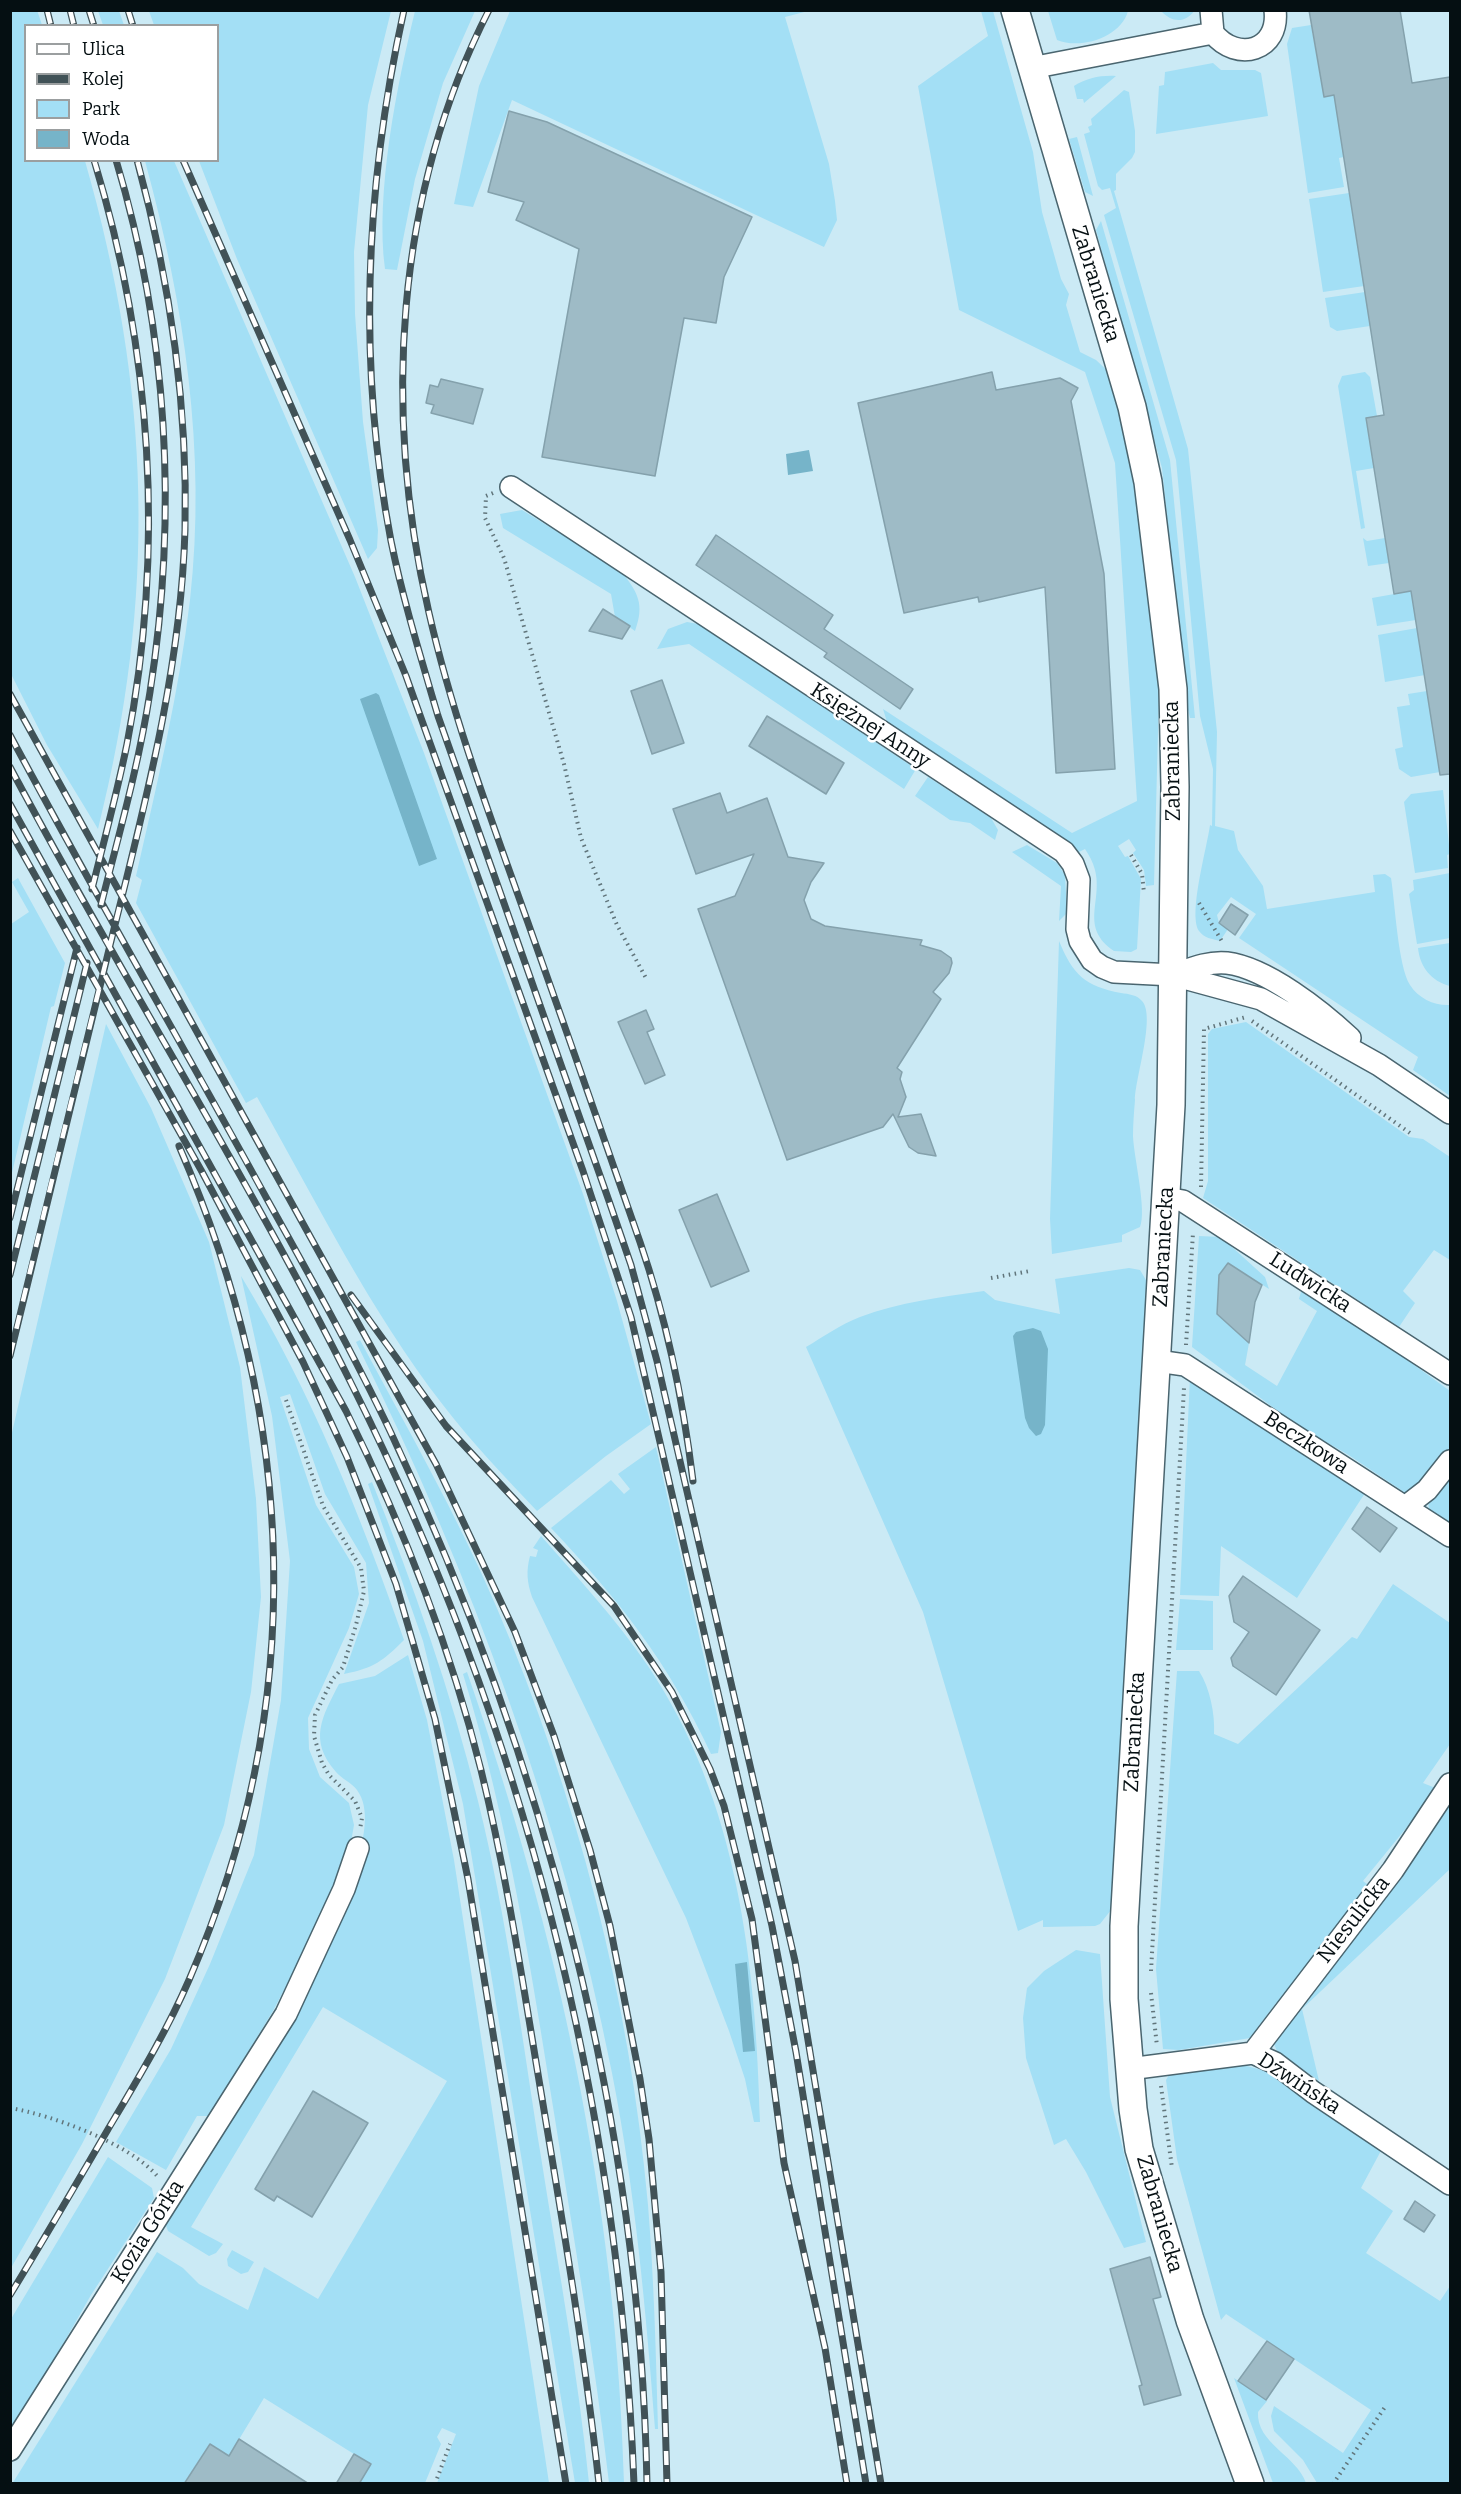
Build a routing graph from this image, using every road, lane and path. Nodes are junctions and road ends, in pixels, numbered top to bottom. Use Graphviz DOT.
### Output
graph roads {
  1 [pos="1015,10"];
  2 [pos="1210,10"];
  3 [pos="1275,10"];
  4 [pos="1213,33"];
  5 [pos="1031,68"];
  6 [pos="511,487"];
  7 [pos="1131,855"];
  8 [pos="1144,893"];
  9 [pos="1198,900"];
  10 [pos="1225,947"];
  11 [pos="1173,975"];
  12 [pos="646,978"];
  13 [pos="1450,1113"];
  14 [pos="1410,1133"];
  15 [pos="1166,1198"];
  16 [pos="1196,1209"];
  17 [pos="1030,1271"];
  18 [pos="991,1278"];
  19 [pos="1157,1361"];
  20 [pos="1185,1365"];
  21 [pos="1450,1374"];
  22 [pos="286,1400"];
  23 [pos="1450,1461"];
  24 [pos="1406,1507"];
  25 [pos="1450,1536"];
  26 [pos="1450,1784"];
  27 [pos="358,1848"];
  28 [pos="1150,1974"];
  29 [pos="1150,1986"];
  30 [pos="1253,2053"];
  31 [pos="1159,2065"];
  32 [pos="1129,2069"];
  33 [pos="10,2108"];
  34 [pos="1175,2176"];
  35 [pos="1450,2184"];
  36 [pos="172,2194"];
  37 [pos="1385,2408"];
  38 [pos="450,2444"];
  39 [pos="10,2450"];
  40 [pos="435,2484"];
  41 [pos="1250,2484"];
  42 [pos="1333,2484"];
  1 -- 5 [label="main road, Zabraniecka"];
  2 -- 4 [label="street"];
  3 -- 4 [label="street"];
  4 -- 5 [label="street"];
  5 -- 11 [label="main road, Zabraniecka"];
  6 -- 11 [label="street, Księżnej Anny"];
  6 -- 12 [label="path"];
  7 -- 8 [label="path"];
  9 -- 10 [label="path"];
  11 -- 13 [label="street, Księżnej Anny"];
  11 -- 15 [label="main road, Zabraniecka"];
  14 -- 16 [label="path"];
  15 -- 16 [label="street, Ludwicka"];
  15 -- 19 [label="main road, Zabraniecka"];
  16 -- 20 [label="path"];
  16 -- 21 [label="street, Ludwicka"];
  17 -- 18 [label="path"];
  19 -- 20 [label="street, Beczkowa"];
  19 -- 32 [label="main road, Zabraniecka"];
  20 -- 24 [label="street, Beczkowa"];
  20 -- 28 [label="path"];
  22 -- 27 [label="path"];
  23 -- 24 [label="street"];
  24 -- 25 [label="street, Beczkowa"];
  26 -- 30 [label="street, Niesulicka"];
  27 -- 36 [label="street, Kozia Górka"];
  29 -- 31 [label="path"];
  30 -- 31 [label="street, Dźwińska"];
  30 -- 35 [label="street, Dźwińska"];
  31 -- 32 [label="street, Dźwińska"];
  31 -- 34 [label="path"];
  32 -- 41 [label="main road, Zabraniecka"];
  33 -- 36 [label="path"];
  36 -- 39 [label="street, Kozia Górka"];
  37 -- 42 [label="path"];
  38 -- 40 [label="path"];
}
